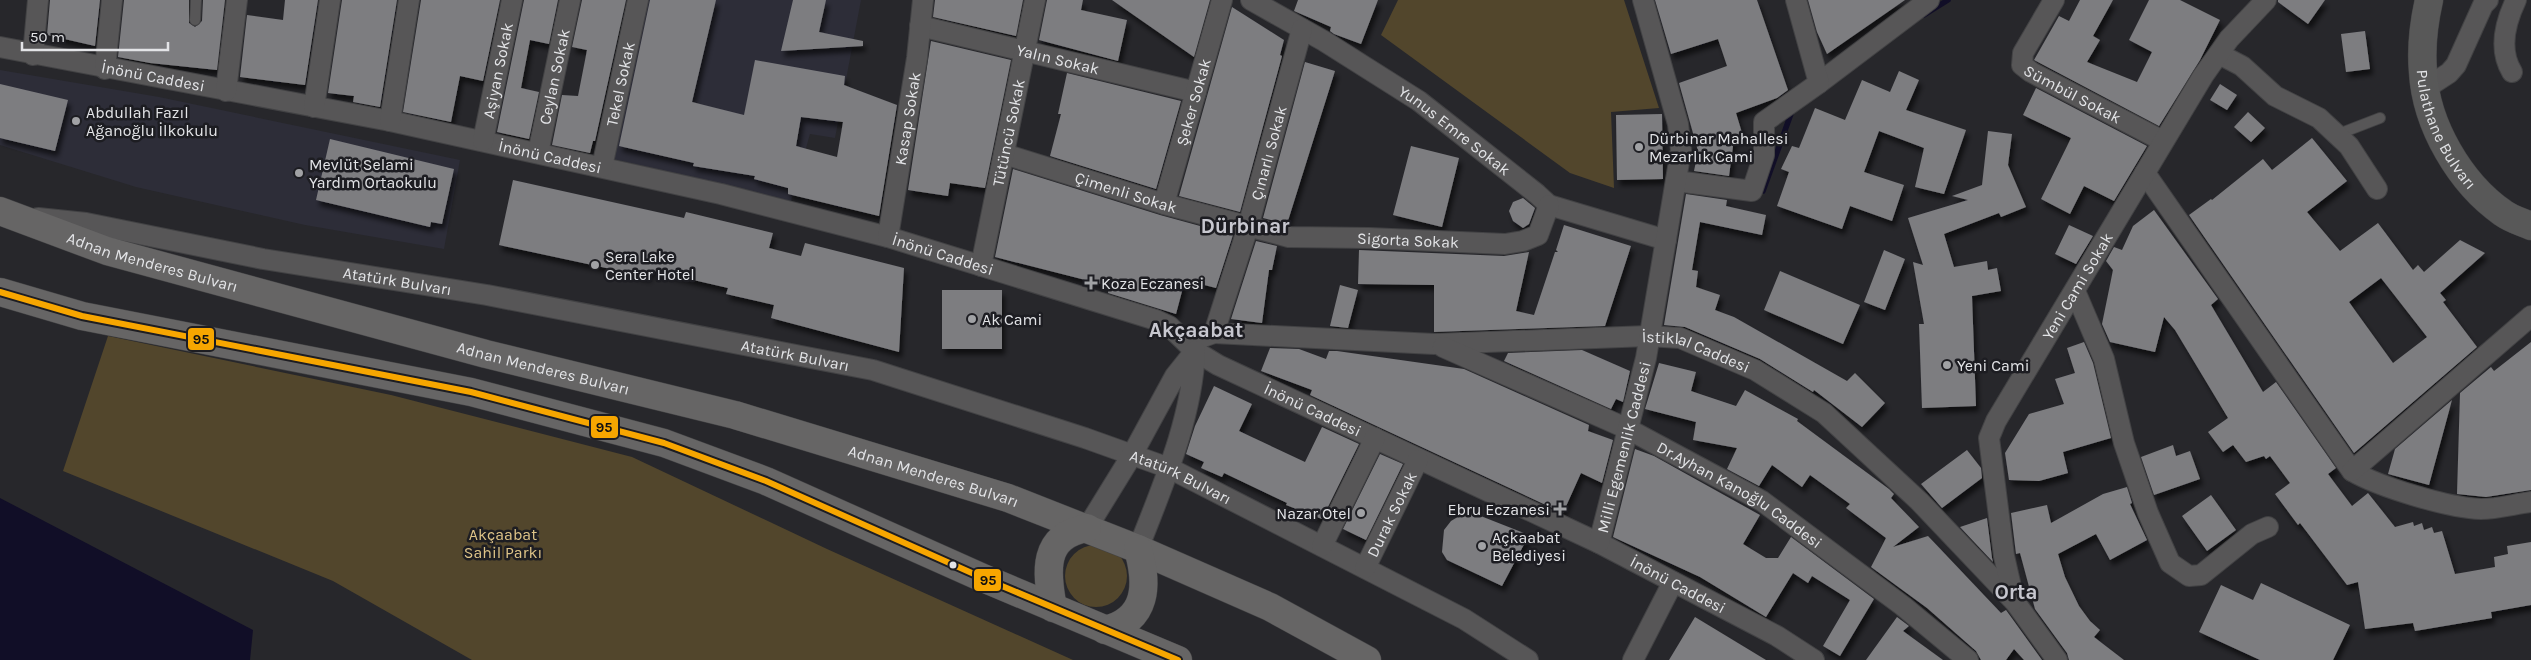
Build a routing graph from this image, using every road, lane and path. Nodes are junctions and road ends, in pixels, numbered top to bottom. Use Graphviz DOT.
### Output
graph roads {
  1 [pos="38,0"];
  2 [pos="112,0"];
  3 [pos="196,0"];
  4 [pos="237,0"];
  5 [pos="330,0"];
  6 [pos="409,0"];
  7 [pos="512,0"];
  8 [pos="570,0"];
  9 [pos="638,0"];
  10 [pos="923,0"];
  11 [pos="1035,0"];
  12 [pos="1222,0"];
  13 [pos="1251,0"];
  14 [pos="1642,0"];
  15 [pos="1796,0"];
  16 [pos="1928,0"];
  17 [pos="2054,0"];
  18 [pos="2266,0"];
  19 [pos="2429,0"];
  20 [pos="2488,0"];
  21 [pos="2516,0"];
  22 [pos="195,20"];
  23 [pos="920,26"];
  24 [pos="1302,29"];
  25 [pos="0,47"];
  26 [pos="1025,50"];
  27 [pos="2219,54"];
  28 [pos="33,55"];
  29 [pos="105,69"];
  30 [pos="2512,72"];
  31 [pos="1819,83"];
  32 [pos="2426,88"];
  33 [pos="226,91"];
  34 [pos="1196,92"];
  35 [pos="314,107"];
  36 [pos="2380,118"];
  37 [pos="390,121"];
  38 [pos="2335,135"];
  39 [pos="483,141"];
  40 [pos="2163,142"];
  41 [pos="538,154"];
  42 [pos="1004,154"];
  43 [pos="602,167"];
  44 [pos="2145,173"];
  45 [pos="1676,180"];
  46 [pos="2377,189"];
  47 [pos="1164,204"];
  48 [pos="1548,205"];
  49 [pos="5,213"];
  50 [pos="2531,226"];
  51 [pos="1248,227"];
  52 [pos="888,237"];
  53 [pos="1666,240"];
  54 [pos="981,266"];
  55 [pos="2075,291"];
  56 [pos="0,292"];
  57 [pos="2531,316"];
  58 [pos="1214,333"];
  59 [pos="1648,336"];
  60 [pos="1434,344"];
  61 [pos="1191,346"];
  62 [pos="1628,429"];
  63 [pos="1375,438"];
  64 [pos="1132,455"];
  65 [pos="1418,460"];
  66 [pos="1170,468"];
  67 [pos="2352,471"];
  68 [pos="2531,502"];
  69 [pos="2268,527"];
  70 [pos="1087,528"];
  71 [pos="1599,543"];
  72 [pos="1322,546"];
  73 [pos="1138,549"];
  74 [pos="1365,568"];
  75 [pos="1673,582"];
  76 [pos="2014,602"];
  77 [pos="1053,608"];
  78 [pos="1105,630"];
  79 [pos="1178,660"];
  80 [pos="1367,660"];
  81 [pos="1528,660"];
  82 [pos="1633,660"];
  83 [pos="1814,660"];
  84 [pos="1968,660"];
  85 [pos="2057,660"];
  1 -- 28 [label="street"];
  2 -- 29 [label="street"];
  3 -- 22 [label="lane"];
  4 -- 33 [label="street"];
  5 -- 35 [label="street"];
  6 -- 37 [label="street"];
  7 -- 39 [label="street, Aşiyan Sokak"];
  8 -- 41 [label="street, Ceylan Sokak"];
  9 -- 43 [label="street, Tekel Sokak"];
  10 -- 23 [label="street, Kasap Sokak"];
  11 -- 26 [label="street, Tütüncü Sokak"];
  12 -- 34 [label="street, Şeker Sokak"];
  13 -- 24 [label="street, Yunus Emre Sokak"];
  14 -- 45 [label="street, Milli Egemenlik Caddesi"];
  15 -- 31 [label="street"];
  16 -- 31 [label="street"];
  17 -- 40 [label="street, Sümbül Sokak"];
  18 -- 27 [label="street, Yeni Cami Sokak"];
  19 -- 32 [label="street, Pulathane Bulvarı"];
  20 -- 32 [label="street"];
  21 -- 30 [label="street"];
  23 -- 26 [label="street, Yalın Sokak"];
  23 -- 52 [label="street, Kasap Sokak"];
  24 -- 48 [label="street, Yunus Emre Sokak"];
  24 -- 51 [label="street, Çınarlı Sokak"];
  25 -- 28 [label="street, İnönü Caddesi"];
  26 -- 34 [label="street, Yalın Sokak"];
  26 -- 42 [label="street, Tütüncü Sokak"];
  27 -- 38 [label="street"];
  27 -- 40 [label="street, Yeni Cami Sokak"];
  28 -- 29 [label="street, İnönü Caddesi"];
  29 -- 33 [label="street, İnönü Caddesi"];
  31 -- 45 [label="street"];
  32 -- 50 [label="street, Pulathane Bulvarı"];
  33 -- 35 [label="street, İnönü Caddesi"];
  34 -- 47 [label="street, Şeker Sokak"];
  35 -- 37 [label="street, İnönü Caddesi"];
  36 -- 38 [label="lane"];
  37 -- 39 [label="street, İnönü Caddesi"];
  38 -- 46 [label="street"];
  39 -- 41 [label="street, İnönü Caddesi"];
  40 -- 44 [label="street, Yeni Cami Sokak"];
  41 -- 43 [label="street, İnönü Caddesi"];
  42 -- 47 [label="street, Çimenli Sokak"];
  42 -- 54 [label="street, Tütüncü Sokak"];
  43 -- 52 [label="street, İnönü Caddesi"];
  44 -- 55 [label="street, Yeni Cami Sokak"];
  44 -- 67 [label="street"];
  45 -- 53 [label="street, Milli Egemenlik Caddesi"];
  47 -- 51 [label="street, Çimenli Sokak"];
  48 -- 51 [label="street, Sigorta Sokak"];
  48 -- 53 [label="street, Yunus Emre Sokak"];
  49 -- 64 [label="street, Atatürk Bulvarı"];
  49 -- 70 [label="highway, Adnan Menderes Bulvarı"];
  51 -- 58 [label="street, Çınarlı Sokak"];
  52 -- 54 [label="street, İnönü Caddesi"];
  53 -- 59 [label="street, Milli Egemenlik Caddesi"];
  54 -- 61 [label="street, İnönü Caddesi"];
  55 -- 69 [label="street"];
  55 -- 76 [label="street, Yeni Cami Sokak"];
  56 -- 77 [label="highway"];
  57 -- 67 [label="street"];
  58 -- 60 [label="street, İstiklal Caddesi"];
  58 -- 61 [label="street"];
  59 -- 60 [label="street, İstiklal Caddesi"];
  59 -- 62 [label="street, Milli Egemenlik Caddesi"];
  59 -- 76 [label="street, İstiklal Caddesi"];
  60 -- 62 [label="street, Dr.Ayhan Kanoğlu Caddesi"];
  61 -- 63 [label="street, İnönü Caddesi"];
  61 -- 64 [label="street"];
  61 -- 66 [label="street"];
  62 -- 71 [label="street, Milli Egemenlik Caddesi"];
  62 -- 84 [label="street, Dr.Ayhan Kanoğlu Caddesi"];
  63 -- 65 [label="street, İnönü Caddesi"];
  63 -- 72 [label="street"];
  64 -- 66 [label="street, Atatürk Bulvarı"];
  64 -- 70 [label="street"];
  65 -- 71 [label="street, İnönü Caddesi"];
  65 -- 74 [label="street, Durak Sokak"];
  66 -- 72 [label="street, Atatürk Bulvarı"];
  66 -- 73 [label="street"];
  67 -- 68 [label="street"];
  70 -- 73 [label="highway, Adnan Menderes Bulvarı"];
  70 -- 77 [label="highway"];
  71 -- 75 [label="street, İnönü Caddesi"];
  72 -- 74 [label="street, Atatürk Bulvarı"];
  73 -- 78 [label="highway"];
  73 -- 80 [label="highway, Adnan Menderes Bulvarı"];
  74 -- 81 [label="street, Atatürk Bulvarı"];
  75 -- 82 [label="street"];
  75 -- 83 [label="street, İnönü Caddesi"];
  76 -- 85 [label="street, İstiklal Caddesi"];
  77 -- 78 [label="highway"];
  78 -- 79 [label="highway"];
}
